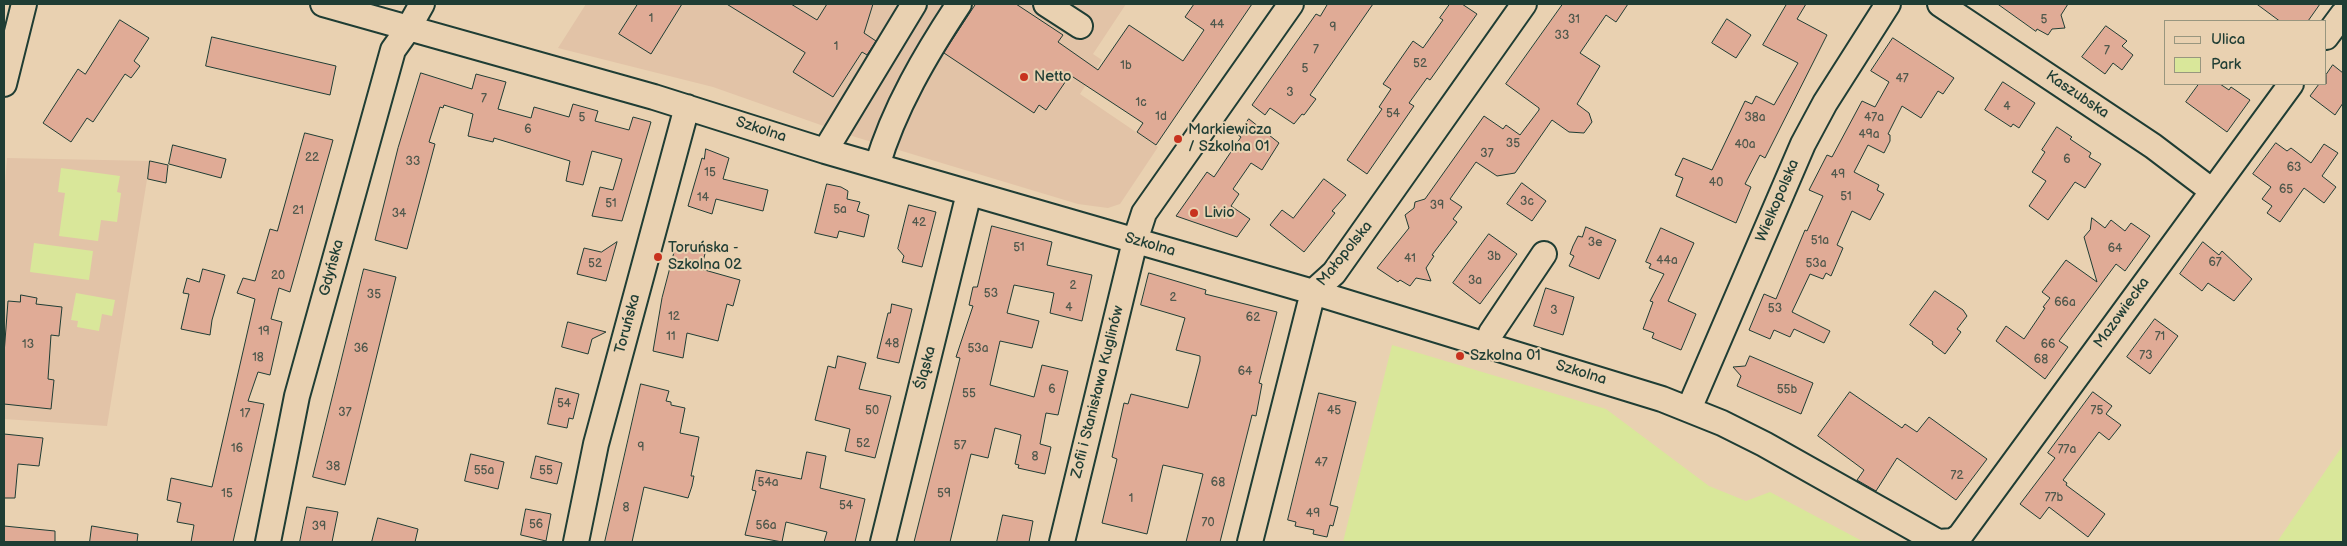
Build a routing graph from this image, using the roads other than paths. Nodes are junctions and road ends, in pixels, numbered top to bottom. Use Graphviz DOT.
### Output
graph roads {
  1 [pos="24,4"];
  2 [pos="323,4"];
  3 [pos="422,4"];
  4 [pos="914,4"];
  5 [pos="959,4"];
  6 [pos="1046,4"];
  7 [pos="1290,4"];
  8 [pos="1524,4"];
  9 [pos="1888,4"];
  10 [pos="1940,4"];
  11 [pos="2343,14"];
  12 [pos="1080,26"];
  13 [pos="408,29"];
  14 [pos="2327,36"];
  15 [pos="4,84"];
  16 [pos="2290,85"];
  17 [pos="687,107"];
  18 [pos="825,151"];
  19 [pos="877,166"];
  20 [pos="2212,190"];
  21 [pos="969,193"];
  22 [pos="1135,241"];
  23 [pos="1544,254"];
  24 [pos="1313,292"];
  25 [pos="1487,345"];
  26 [pos="1689,409"];
  27 [pos="1953,541"];
  28 [pos="268,542"];
  29 [pos="576,542"];
  30 [pos="883,542"];
  31 [pos="1062,542"];
  32 [pos="1250,542"];
  1 -- 15 [label="street"];
  2 -- 13 [label="street, Szkolna"];
  3 -- 13 [label="street, Gdyńska"];
  4 -- 18 [label="street"];
  5 -- 19 [label="street"];
  6 -- 12 [label="street"];
  7 -- 22 [label="street, Zofii i Stanisława Kuglinów"];
  8 -- 24 [label="street, Małopolska"];
  9 -- 26 [label="street, Wielkopolska"];
  10 -- 20 [label="street, Kaszubska"];
  11 -- 14 [label="street"];
  13 -- 17 [label="street, Szkolna"];
  13 -- 28 [label="street, Gdyńska"];
  16 -- 20 [label="street, Mazowiecka"];
  17 -- 18 [label="street, Szkolna"];
  17 -- 29 [label="street, Toruńska"];
  18 -- 19 [label="street, Szkolna"];
  19 -- 21 [label="street, Szkolna"];
  20 -- 27 [label="street, Mazowiecka"];
  21 -- 22 [label="street, Szkolna"];
  21 -- 30 [label="street, Śląska"];
  22 -- 24 [label="street, Szkolna"];
  22 -- 31 [label="street, Zofii i Stanisława Kuglinów"];
  23 -- 25 [label="street"];
  24 -- 25 [label="street, Szkolna"];
  24 -- 32 [label="street, Małopolska"];
  25 -- 26 [label="street, Szkolna"];
  26 -- 27 [label="street, Szkolna"];
}
